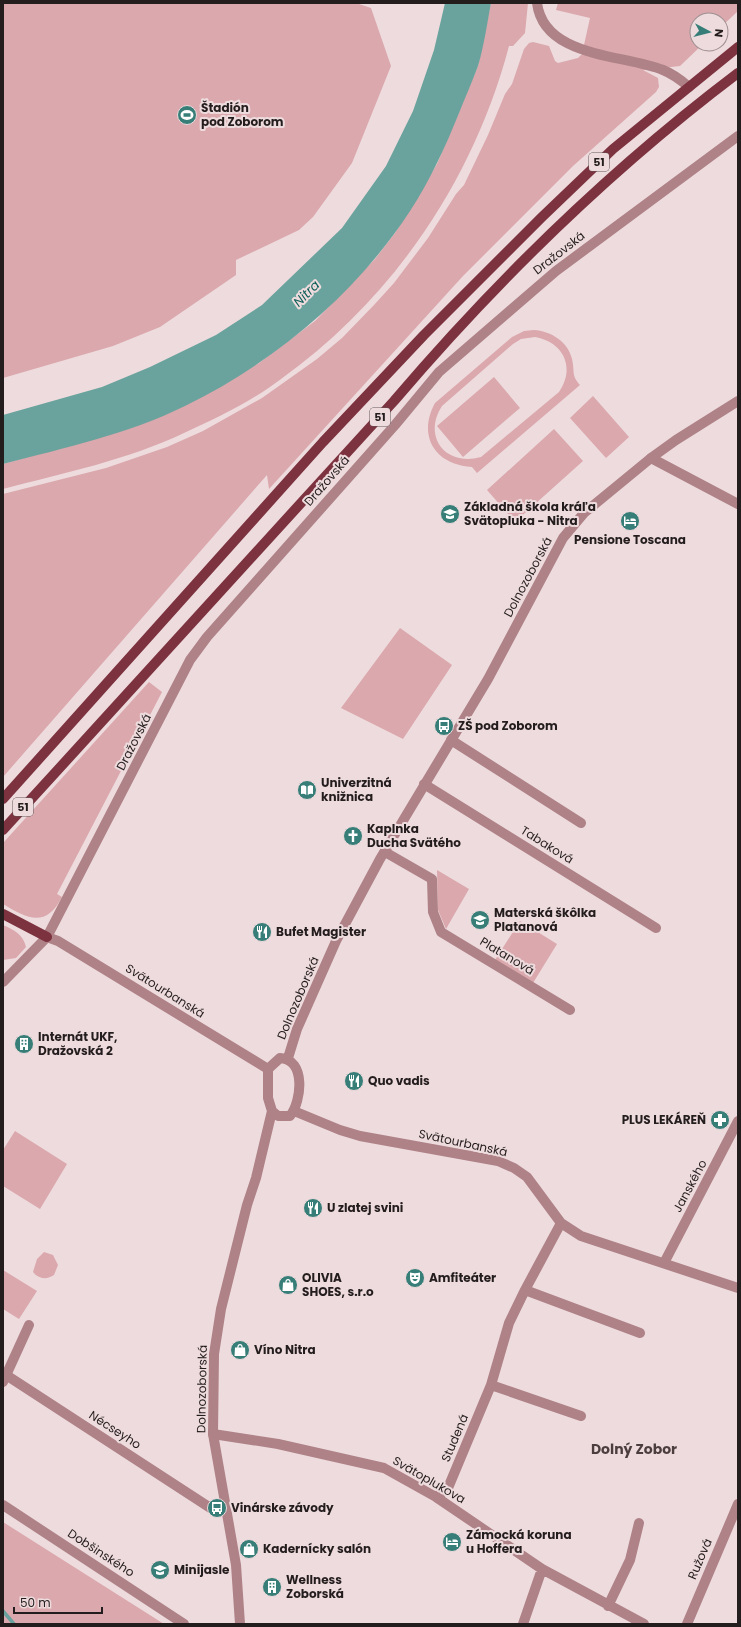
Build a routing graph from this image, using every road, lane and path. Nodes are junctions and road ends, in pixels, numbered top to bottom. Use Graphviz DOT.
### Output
graph roads {
  1 [pos="537,3"];
  2 [pos="738,47"];
  3 [pos="738,73"];
  4 [pos="688,87"];
  5 [pos="738,136"];
  6 [pos="738,401"];
  7 [pos="651,458"];
  8 [pos="738,504"];
  9 [pos="451,740"];
  10 [pos="424,784"];
  11 [pos="3,799"];
  12 [pos="581,823"];
  13 [pos="3,830"];
  14 [pos="385,852"];
  15 [pos="3,914"];
  16 [pos="656,928"];
  17 [pos="47,937"];
  18 [pos="3,982"];
  19 [pos="570,1010"];
  20 [pos="288,1058"];
  21 [pos="268,1070"];
  22 [pos="272,1111"];
  23 [pos="294,1111"];
  24 [pos="738,1122"];
  25 [pos="561,1223"];
  26 [pos="664,1263"];
  27 [pos="738,1288"];
  28 [pos="525,1290"];
  29 [pos="28,1325"];
  30 [pos="640,1332"];
  31 [pos="4,1376"];
  32 [pos="491,1385"];
  33 [pos="581,1416"];
  34 [pos="213,1434"];
  35 [pos="436,1497"];
  36 [pos="738,1504"];
  37 [pos="3,1505"];
  38 [pos="212,1509"];
  39 [pos="639,1523"];
  40 [pos="542,1569"];
  41 [pos="608,1606"];
  42 [pos="184,1624"];
  43 [pos="240,1624"];
  44 [pos="523,1624"];
  45 [pos="644,1624"];
  46 [pos="687,1624"];
  1 -- 4 [label="street"];
  2 -- 4 [label="main road, 51"];
  3 -- 13 [label="main road, 51"];
  4 -- 11 [label="main road, 51"];
  5 -- 17 [label="street, Dražovská"];
  6 -- 7 [label="street, Dolnozoborská"];
  7 -- 8 [label="street"];
  7 -- 9 [label="street, Dolnozoborská"];
  9 -- 10 [label="street, Dolnozoborská"];
  9 -- 12 [label="street"];
  10 -- 14 [label="street, Dolnozoborská"];
  10 -- 16 [label="street, Tabaková"];
  14 -- 19 [label="street, Platanová"];
  14 -- 20 [label="street, Dolnozoborská"];
  15 -- 17 [label="main road"];
  17 -- 18 [label="street"];
  17 -- 21 [label="street, Svätourbanská"];
  20 -- 21 [label="street, Dolnozoborská"];
  20 -- 23 [label="street, Dolnozoborská"];
  21 -- 22 [label="street, Dolnozoborská"];
  22 -- 23 [label="street"];
  22 -- 34 [label="street, Dolnozoborská"];
  23 -- 25 [label="street, Svätourbanská"];
  24 -- 26 [label="street, Janského"];
  25 -- 26 [label="street, Svätourbanská"];
  25 -- 28 [label="street, Studená"];
  26 -- 27 [label="street, Svätourbanská"];
  28 -- 30 [label="street"];
  28 -- 32 [label="street, Studená"];
  29 -- 31 [label="street"];
  31 -- 38 [label="street, Nécseyho"];
  32 -- 33 [label="street"];
  32 -- 35 [label="street, Studená"];
  34 -- 35 [label="street, Svätoplukova"];
  34 -- 43 [label="street, Dolnozoborská"];
  35 -- 40 [label="street, Svätoplukova"];
  36 -- 46 [label="street, Ružová"];
  37 -- 42 [label="street, Dobšinského"];
  39 -- 41 [label="street"];
  40 -- 41 [label="street, Svätoplukova"];
  40 -- 44 [label="street"];
  41 -- 45 [label="street, Svätoplukova"];
}
